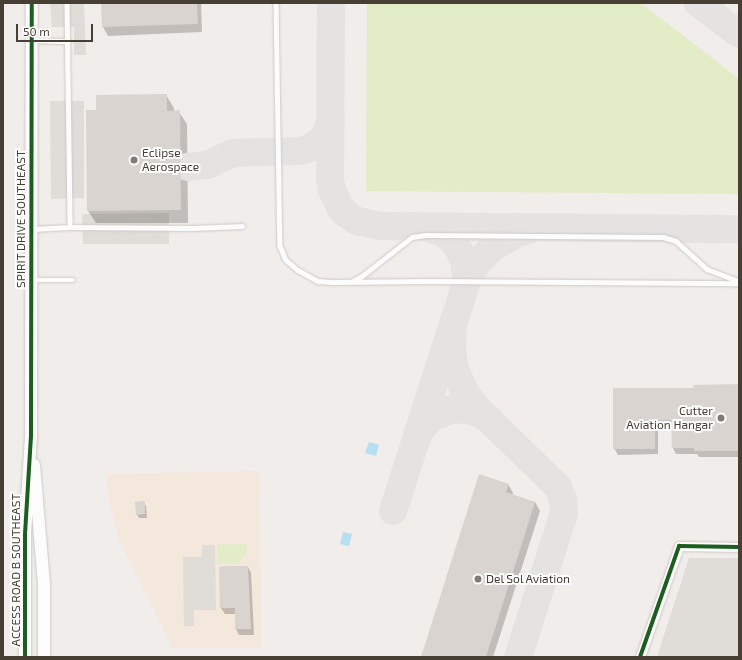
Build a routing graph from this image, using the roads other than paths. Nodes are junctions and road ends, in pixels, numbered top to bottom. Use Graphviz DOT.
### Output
graph roads {
  1 [pos="32,3"];
  2 [pos="67,3"];
  3 [pos="276,3"];
  4 [pos="32,40"];
  5 [pos="68,41"];
  6 [pos="242,226"];
  7 [pos="70,227"];
  8 [pos="31,229"];
  9 [pos="31,280"];
  10 [pos="73,280"];
  11 [pos="347,282"];
  12 [pos="739,282"];
  13 [pos="31,436"];
  14 [pos="739,547"];
  15 [pos="44,585"];
  16 [pos="25,657"];
  17 [pos="44,657"];
  18 [pos="53,657"];
  19 [pos="640,657"];
  1 -- 4 [label="street, SPIRIT DRIVE SOUTHEAST"];
  2 -- 5 [label="lane"];
  3 -- 11 [label="lane"];
  4 -- 5 [label="lane"];
  4 -- 8 [label="street, SPIRIT DRIVE SOUTHEAST"];
  5 -- 7 [label="lane"];
  6 -- 7 [label="lane"];
  7 -- 8 [label="lane"];
  8 -- 9 [label="street, SPIRIT DRIVE SOUTHEAST"];
  9 -- 10 [label="lane"];
  9 -- 13 [label="street, SPIRIT DRIVE SOUTHEAST"];
  11 -- 12 [label="lane"];
  11 -- 12 [label="lane"];
  13 -- 15 [label="street, ACCESS ROAD B SOUTHEAST"];
  13 -- 16 [label="street, ACCESS ROAD B SOUTHEAST"];
  14 -- 19 [label="street"];
  15 -- 17 [label="street, ACCESS ROAD B SOUTHEAST"];
  15 -- 18 [label="street"];
}
